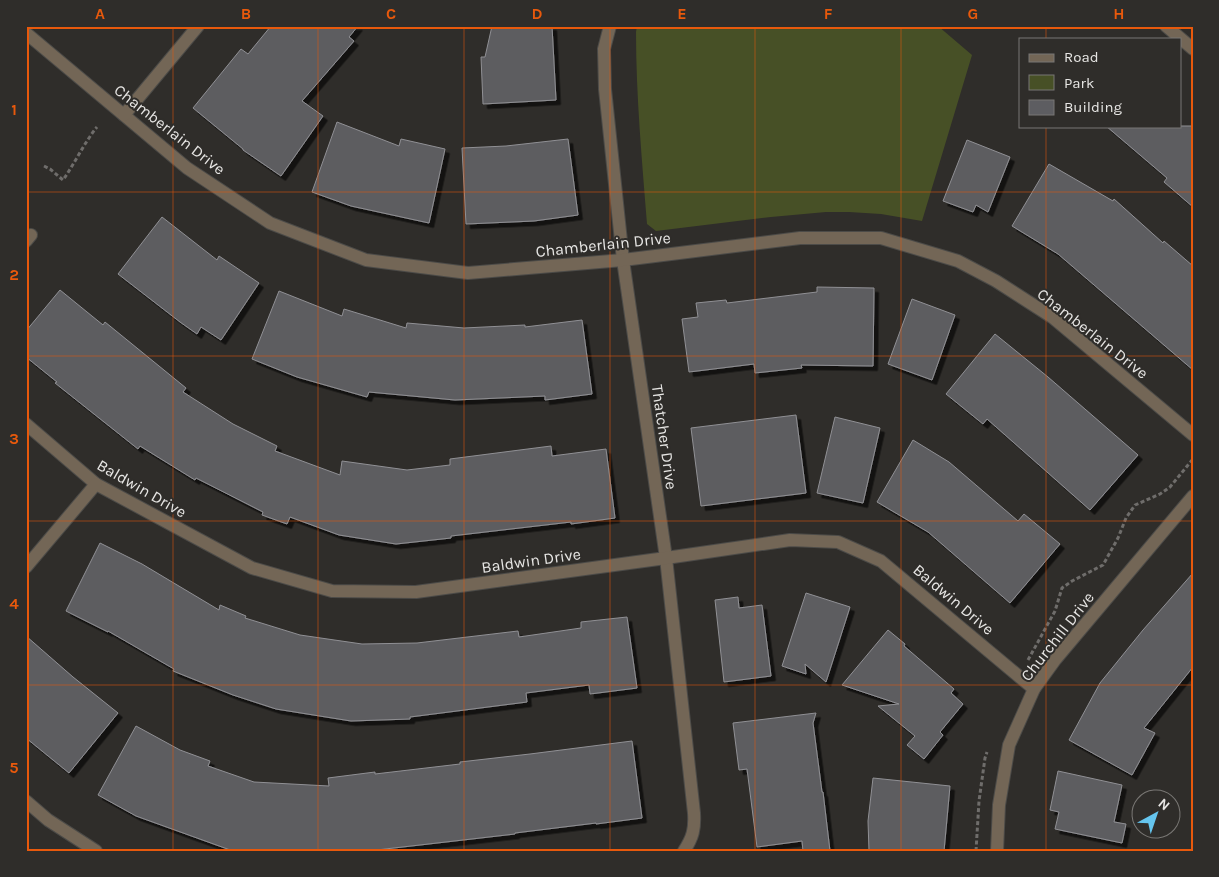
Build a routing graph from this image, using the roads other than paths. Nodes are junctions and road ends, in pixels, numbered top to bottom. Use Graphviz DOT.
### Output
graph roads {
  1 [pos="198,26"];
  2 [pos="610,26"];
  3 [pos="1166,26"];
  4 [pos="26,33"];
  5 [pos="1180,38"];
  6 [pos="1182,40"];
  7 [pos="1193,49"];
  8 [pos="124,115"];
  9 [pos="622,260"];
  10 [pos="26,424"];
  11 [pos="1193,435"];
  12 [pos="96,484"];
  13 [pos="1193,496"];
  14 [pos="666,558"];
  15 [pos="26,567"];
  16 [pos="1034,689"];
  17 [pos="26,801"];
  18 [pos="96,851"];
  19 [pos="684,851"];
  20 [pos="997,851"];
  1 -- 8 [label="street"];
  2 -- 9 [label="street, Thatcher Drive"];
  3 -- 5 [label="street"];
  4 -- 8 [label="street, Chamberlain Drive"];
  6 -- 7 [label="street"];
  8 -- 9 [label="street, Chamberlain Drive"];
  9 -- 11 [label="street, Chamberlain Drive"];
  9 -- 14 [label="street, Thatcher Drive"];
  10 -- 12 [label="street, Baldwin Drive"];
  12 -- 14 [label="street, Baldwin Drive"];
  12 -- 15 [label="street"];
  13 -- 16 [label="street, Churchill Drive"];
  14 -- 16 [label="street, Baldwin Drive"];
  14 -- 19 [label="street, Thatcher Drive"];
  16 -- 20 [label="street, Churchill Drive"];
  17 -- 18 [label="street"];
}
